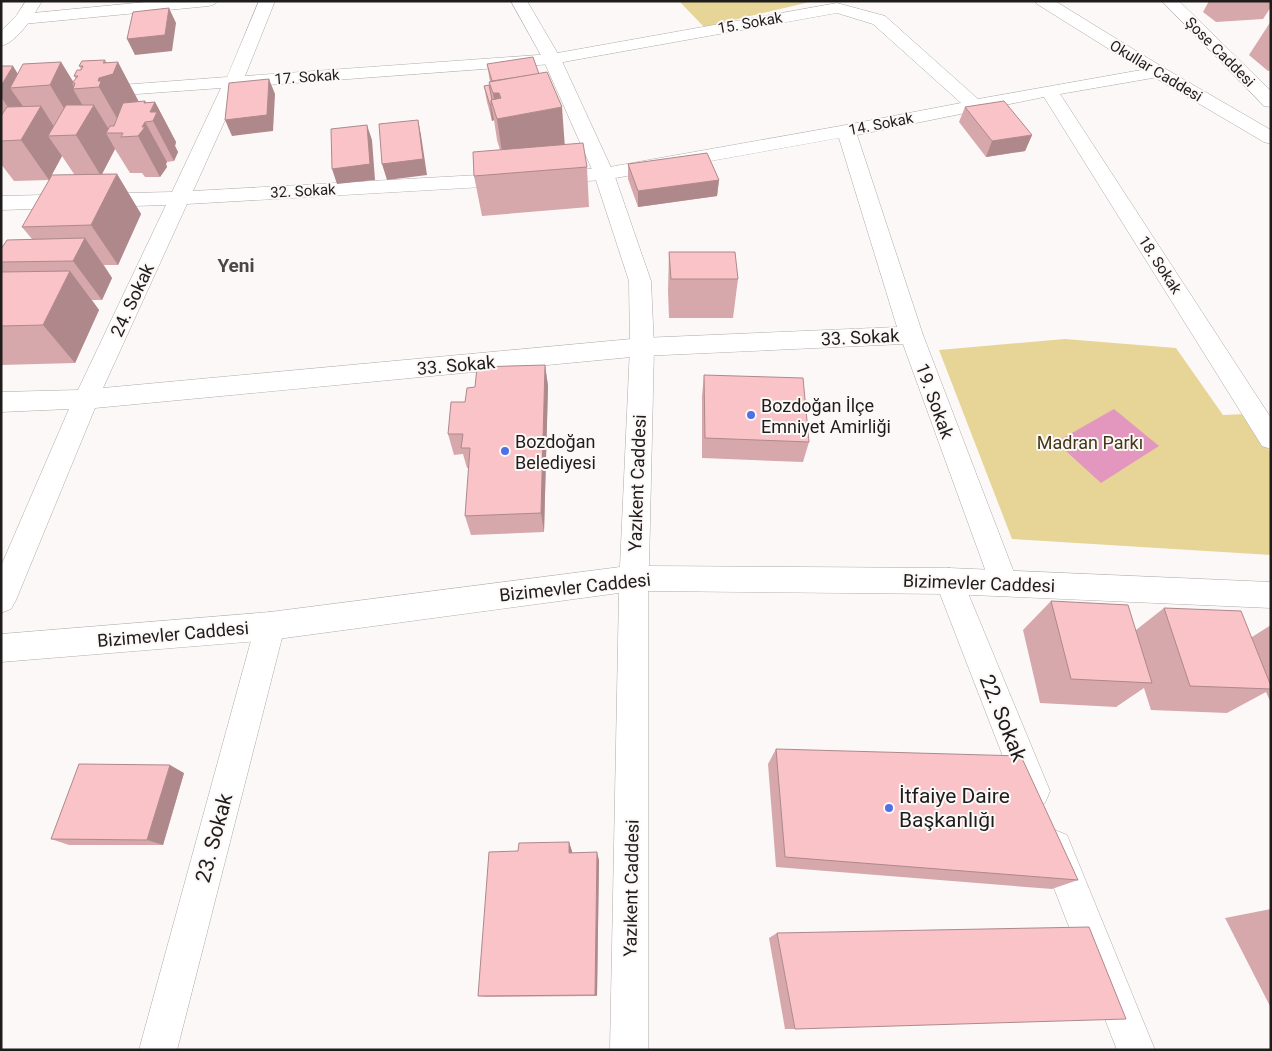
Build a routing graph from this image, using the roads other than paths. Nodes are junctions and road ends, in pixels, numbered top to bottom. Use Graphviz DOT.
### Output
graph roads {
  1 [pos="34,1"];
  2 [pos="208,1"];
  3 [pos="266,1"];
  4 [pos="519,1"];
  5 [pos="1043,1"];
  6 [pos="1170,1"];
  7 [pos="23,19"];
  8 [pos="1,41"];
  9 [pos="552,59"];
  10 [pos="1158,72"];
  11 [pos="232,83"];
  12 [pos="1049,91"];
  13 [pos="78,94"];
  14 [pos="1271,102"];
  15 [pos="975,106"];
  16 [pos="846,131"];
  17 [pos="1271,138"];
  18 [pos="604,174"];
  19 [pos="180,198"];
  20 [pos="1,203"];
  21 [pos="911,335"];
  22 [pos="642,347"];
  23 [pos="86,399"];
  24 [pos="1,402"];
  25 [pos="1271,439"];
  26 [pos="634,578"];
  27 [pos="949,581"];
  28 [pos="1004,583"];
  29 [pos="1271,595"];
  30 [pos="1,600"];
  31 [pos="270,626"];
  32 [pos="1,648"];
  33 [pos="158,1050"];
  34 [pos="629,1050"];
  35 [pos="1136,1050"];
  1 -- 7 [label="street"];
  2 -- 7 [label="street"];
  3 -- 11 [label="street, 24. Sokak"];
  4 -- 9 [label="street, Yazıkent Caddesi"];
  5 -- 10 [label="street, Okullar Caddesi"];
  6 -- 14 [label="street, Şose Caddesi"];
  7 -- 8 [label="street"];
  9 -- 11 [label="street, 17. Sokak"];
  9 -- 15 [label="street, 15. Sokak"];
  9 -- 18 [label="street, Yazıkent Caddesi"];
  10 -- 12 [label="street, 14. Sokak"];
  10 -- 17 [label="street, Okullar Caddesi"];
  11 -- 13 [label="street, 17. Sokak"];
  11 -- 19 [label="street, 24. Sokak"];
  12 -- 15 [label="street, 14. Sokak"];
  12 -- 25 [label="street, 18. Sokak"];
  15 -- 16 [label="street, 14. Sokak"];
  16 -- 18 [label="street, 14. Sokak"];
  16 -- 21 [label="street, 19. Sokak"];
  18 -- 19 [label="street, 32. Sokak"];
  18 -- 22 [label="street, Yazıkent Caddesi"];
  19 -- 20 [label="street, 32. Sokak"];
  19 -- 23 [label="street, 24. Sokak"];
  21 -- 22 [label="street, 33. Sokak"];
  21 -- 28 [label="street, 19. Sokak"];
  22 -- 23 [label="street, 33. Sokak"];
  22 -- 26 [label="street, Yazıkent Caddesi"];
  23 -- 24 [label="street, 33. Sokak"];
  23 -- 30 [label="street, 24. Sokak"];
  26 -- 27 [label="street, Bizimevler Caddesi"];
  26 -- 31 [label="street, Bizimevler Caddesi"];
  26 -- 34 [label="street, Yazıkent Caddesi"];
  27 -- 28 [label="street, Bizimevler Caddesi"];
  27 -- 35 [label="street, 22. Sokak"];
  28 -- 29 [label="street, Bizimevler Caddesi"];
  31 -- 32 [label="street, Bizimevler Caddesi"];
  31 -- 33 [label="street, 23. Sokak"];
}
